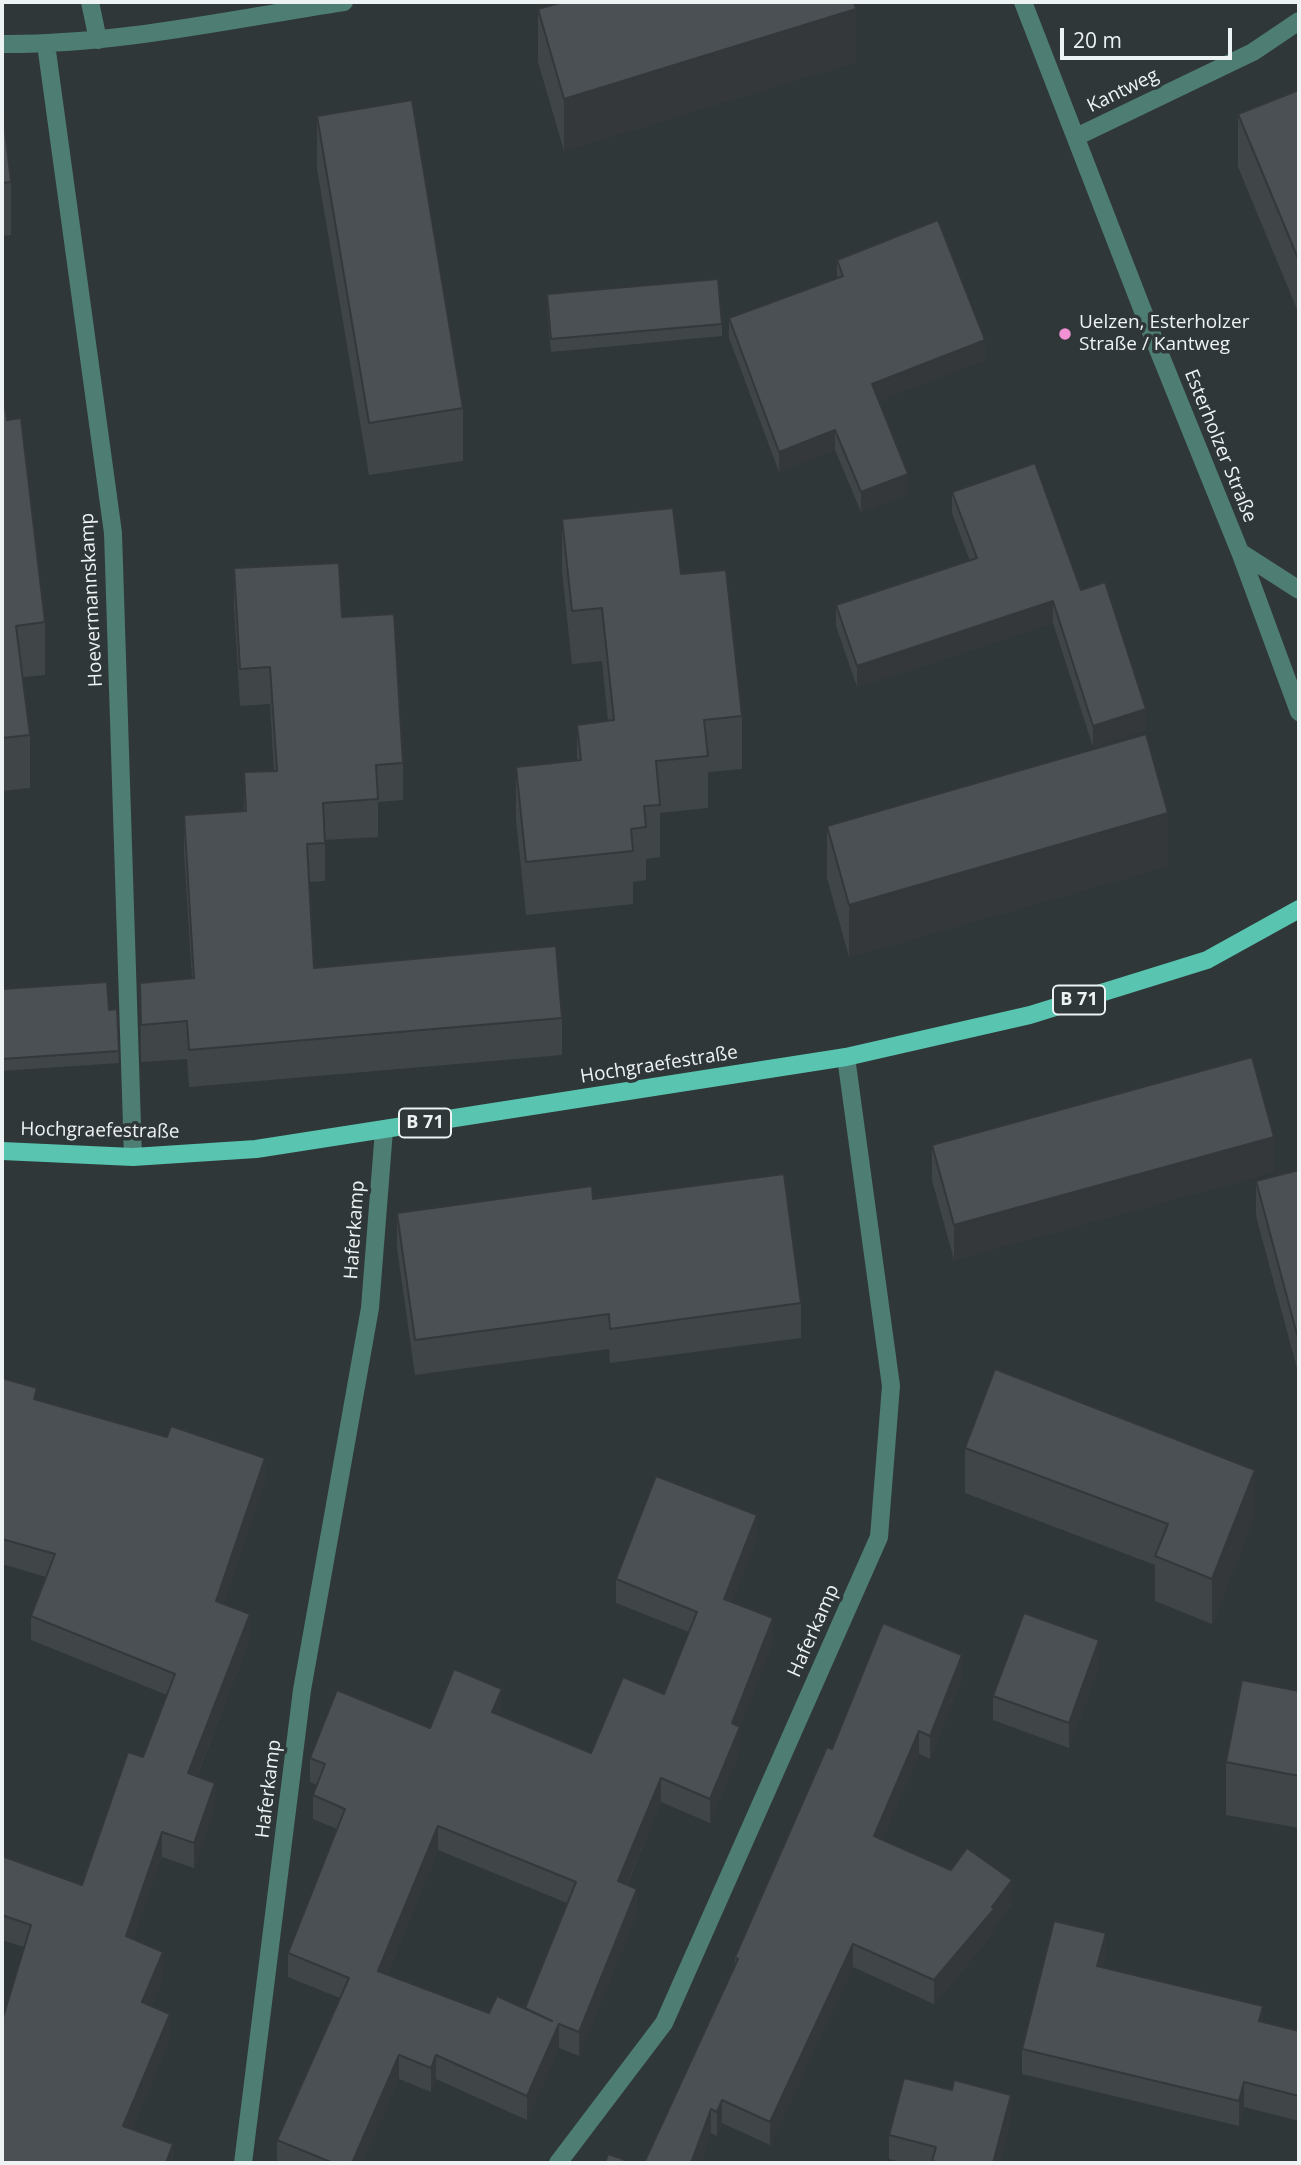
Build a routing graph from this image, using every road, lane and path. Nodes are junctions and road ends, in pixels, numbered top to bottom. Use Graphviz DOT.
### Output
graph roads {
  1 [pos="90,2"];
  2 [pos="344,2"];
  3 [pos="1023,2"];
  4 [pos="1299,21"];
  5 [pos="98,40"];
  6 [pos="2,44"];
  7 [pos="46,44"];
  8 [pos="1076,137"];
  9 [pos="1240,552"];
  10 [pos="1299,590"];
  11 [pos="1299,712"];
  12 [pos="1299,909"];
  13 [pos="846,1057"];
  14 [pos="384,1130"];
  15 [pos="2,1151"];
  16 [pos="133,1157"];
  17 [pos="243,2163"];
  18 [pos="558,2163"];
  1 -- 5 [label="street"];
  2 -- 5 [label="street"];
  3 -- 8 [label="street, Esterholzer Straße"];
  4 -- 8 [label="street, Kantweg"];
  5 -- 7 [label="street"];
  6 -- 7 [label="street"];
  7 -- 16 [label="street, Hoevermannskamp"];
  8 -- 9 [label="street, Esterholzer Straße"];
  9 -- 10 [label="street"];
  9 -- 11 [label="street, Esterholzer Straße"];
  12 -- 13 [label="main road, Hochgraefestraße / B 71"];
  13 -- 14 [label="main road, Hochgraefestraße / B 71"];
  13 -- 18 [label="street, Haferkamp"];
  14 -- 16 [label="main road, Hochgraefestraße / B 71"];
  14 -- 17 [label="street, Haferkamp"];
  15 -- 16 [label="main road, Hochgraefestraße / B 71"];
}
